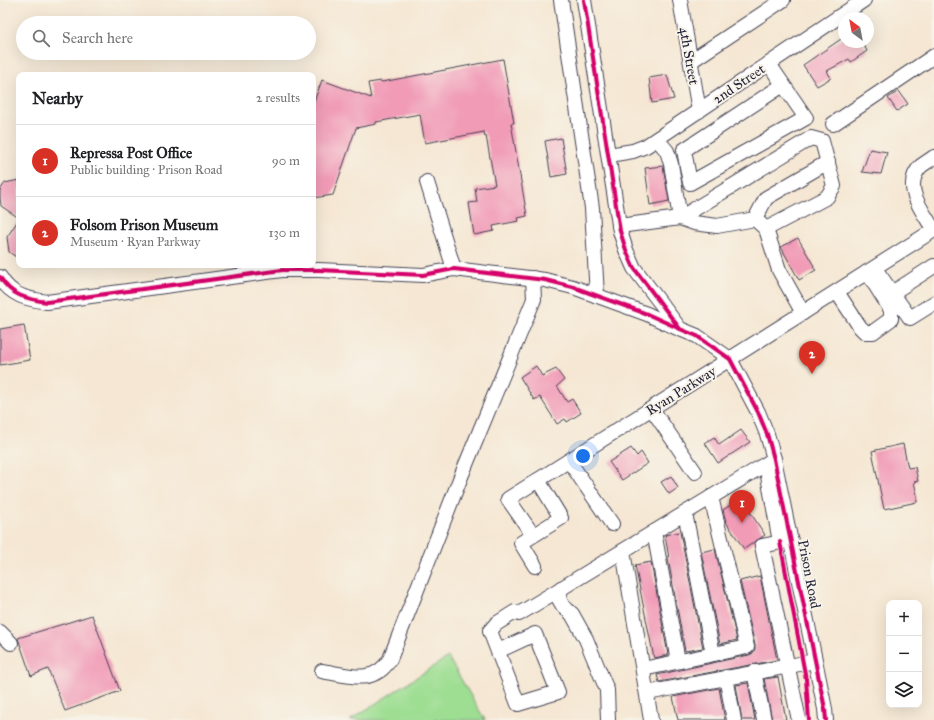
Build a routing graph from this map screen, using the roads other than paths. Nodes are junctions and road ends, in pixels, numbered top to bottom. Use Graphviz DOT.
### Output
graph roads {
  1 [pos="561,0"];
  2 [pos="584,0"];
  3 [pos="680,0"];
  4 [pos="783,0"];
  5 [pos="864,0"];
  6 [pos="769,5"];
  7 [pos="934,56"];
  8 [pos="691,61"];
  9 [pos="769,64"];
  10 [pos="783,84"];
  11 [pos="698,111"];
  12 [pos="833,124"];
  13 [pos="657,139"];
  14 [pos="609,155"];
  15 [pos="934,157"];
  16 [pos="828,162"];
  17 [pos="427,182"];
  18 [pos="680,218"];
  19 [pos="755,219"];
  20 [pos="620,226"];
  21 [pos="766,229"];
  22 [pos="934,230"];
  23 [pos="934,266"];
  24 [pos="454,269"];
  25 [pos="871,270"];
  26 [pos="0,277"];
  27 [pos="533,278"];
  28 [pos="837,292"];
  29 [pos="892,292"];
  30 [pos="597,296"];
  31 [pos="934,303"];
  32 [pos="803,313"];
  33 [pos="680,329"];
  34 [pos="730,360"];
  35 [pos="652,409"];
  36 [pos="569,461"];
  37 [pos="770,461"];
  38 [pos="695,472"];
  39 [pos="538,480"];
  40 [pos="711,497"];
  41 [pos="685,513"];
  42 [pos="612,524"];
  43 [pos="654,532"];
  44 [pos="533,535"];
  45 [pos="785,541"];
  46 [pos="623,551"];
  47 [pos="535,566"];
  48 [pos="561,588"];
  49 [pos="0,632"];
  50 [pos="11,643"];
  51 [pos="498,651"];
  52 [pos="712,654"];
  53 [pos="815,660"];
  54 [pos="678,661"];
  55 [pos="787,665"];
  56 [pos="643,669"];
  57 [pos="322,671"];
  58 [pos="754,672"];
  59 [pos="726,677"];
  60 [pos="647,693"];
  61 [pos="608,720"];
  62 [pos="651,720"];
  63 [pos="734,720"];
  64 [pos="764,720"];
  65 [pos="799,720"];
  66 [pos="826,720"];
  1 -- 30 [label="street"];
  2 -- 14 [label="street"];
  3 -- 8 [label="street, 4th Street"];
  4 -- 6 [label="street"];
  5 -- 9 [label="street, 2nd Street"];
  6 -- 8 [label="street"];
  7 -- 12 [label="street"];
  8 -- 11 [label="street, 4th Street"];
  9 -- 10 [label="street"];
  9 -- 11 [label="street, 2nd Street"];
  10 -- 10 [label="street"];
  11 -- 13 [label="street, 2nd Street"];
  13 -- 14 [label="street, 2nd Street"];
  13 -- 18 [label="street"];
  14 -- 20 [label="street"];
  15 -- 22 [label="street"];
  16 -- 18 [label="street"];
  16 -- 19 [label="street"];
  16 -- 21 [label="street"];
  17 -- 24 [label="street"];
  18 -- 19 [label="street"];
  18 -- 20 [label="street"];
  19 -- 21 [label="street"];
  20 -- 33 [label="street"];
  21 -- 32 [label="street"];
  22 -- 25 [label="street, Ryan Parkway"];
  23 -- 29 [label="street"];
  24 -- 26 [label="street"];
  24 -- 27 [label="street"];
  25 -- 28 [label="street, Ryan Parkway"];
  25 -- 28 [label="street"];
  25 -- 29 [label="street"];
  27 -- 30 [label="street"];
  27 -- 57 [label="street"];
  28 -- 32 [label="street, Ryan Parkway"];
  29 -- 31 [label="street"];
  30 -- 33 [label="street"];
  32 -- 34 [label="street, Ryan Parkway"];
  33 -- 34 [label="street"];
  34 -- 35 [label="street, Ryan Parkway"];
  34 -- 37 [label="street, Prison Road"];
  35 -- 36 [label="street, Ryan Parkway"];
  35 -- 38 [label="street"];
  36 -- 39 [label="street, Ryan Parkway"];
  36 -- 42 [label="street"];
  37 -- 40 [label="street"];
  37 -- 45 [label="street, Prison Road"];
  39 -- 44 [label="street"];
  39 -- 44 [label="street, Ryan Parkway"];
  40 -- 41 [label="street"];
  40 -- 52 [label="street"];
  41 -- 43 [label="street"];
  41 -- 52 [label="street"];
  43 -- 46 [label="street"];
  43 -- 54 [label="street"];
  44 -- 47 [label="street"];
  45 -- 53 [label="street, Prison Road"];
  45 -- 55 [label="street"];
  46 -- 48 [label="street"];
  46 -- 56 [label="street"];
  48 -- 51 [label="street"];
  48 -- 61 [label="street"];
  49 -- 50 [label="street"];
  51 -- 51 [label="street"];
  52 -- 54 [label="street"];
  53 -- 55 [label="street"];
  53 -- 66 [label="street, Prison Road"];
  54 -- 56 [label="street"];
  55 -- 58 [label="street"];
  55 -- 65 [label="street"];
  56 -- 60 [label="street"];
  58 -- 59 [label="street"];
  58 -- 64 [label="street"];
  59 -- 60 [label="street"];
  59 -- 63 [label="street"];
  60 -- 62 [label="street"];
}
